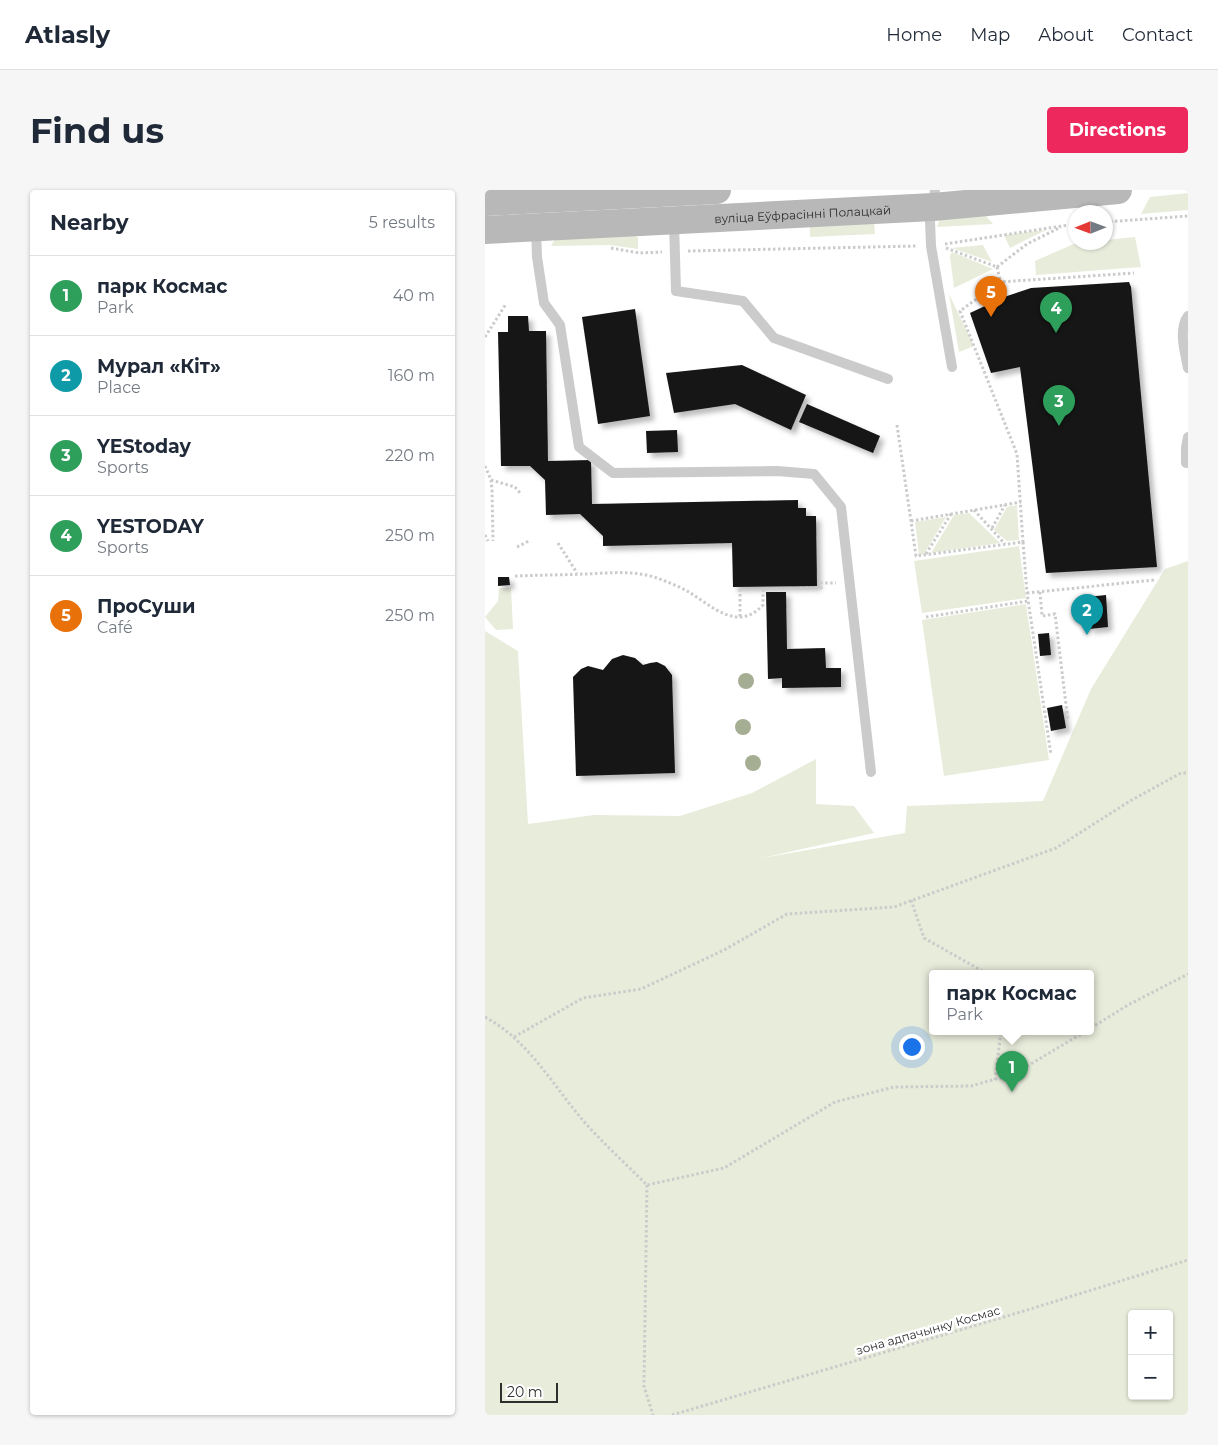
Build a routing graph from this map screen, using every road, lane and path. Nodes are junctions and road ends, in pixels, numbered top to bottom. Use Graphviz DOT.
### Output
graph roads {
  1 [pos="717,190"];
  2 [pos="1118,190"];
  3 [pos="934,198"];
  4 [pos="485,202"];
  5 [pos="538,208"];
  6 [pos="1188,216"];
  7 [pos="673,221"];
  8 [pos="1113,221"];
  9 [pos="1064,225"];
  10 [pos="1068,225"];
  11 [pos="485,230"];
  12 [pos="931,246"];
  13 [pos="604,247"];
  14 [pos="674,251"];
  15 [pos="997,267"];
  16 [pos="1134,273"];
  17 [pos="1000,282"];
  18 [pos="1004,297"];
  19 [pos="506,304"];
  20 [pos="1188,316"];
  21 [pos="485,337"];
  22 [pos="952,367"];
  23 [pos="1188,368"];
  24 [pos="888,379"];
  25 [pos="897,425"];
  26 [pos="1188,437"];
  27 [pos="1188,463"];
  28 [pos="485,466"];
  29 [pos="491,480"];
  30 [pos="521,494"];
  31 [pos="1021,502"];
  32 [pos="1005,505"];
  33 [pos="975,510"];
  34 [pos="951,514"];
  35 [pos="911,521"];
  36 [pos="992,528"];
  37 [pos="485,535"];
  38 [pos="488,541"];
  39 [pos="493,541"];
  40 [pos="529,542"];
  41 [pos="1023,542"];
  42 [pos="558,543"];
  43 [pos="1005,544"];
  44 [pos="517,547"];
  45 [pos="926,555"];
  46 [pos="577,574"];
  47 [pos="515,576"];
  48 [pos="1154,580"];
  49 [pos="850,582"];
  50 [pos="740,589"];
  51 [pos="1040,592"];
  52 [pos="1027,593"];
  53 [pos="1028,601"];
  54 [pos="926,617"];
  55 [pos="740,618"];
  56 [pos="1068,721"];
  57 [pos="1051,755"];
  58 [pos="871,772"];
  59 [pos="1188,773"];
  60 [pos="911,900"];
  61 [pos="981,970"];
  62 [pos="1188,974"];
  63 [pos="485,1017"];
  64 [pos="1094,1026"];
  65 [pos="1001,1035"];
  66 [pos="1079,1035"];
  67 [pos="514,1037"];
  68 [pos="995,1080"];
  69 [pos="647,1185"];
  70 [pos="1188,1260"];
  71 [pos="653,1415"];
  72 [pos="672,1415"];
  1 -- 5 [label="main road, вуліца Еўфрасінні Полацкай"];
  2 -- 3 [label="main road, вуліца Еўфрасінні Полацкай"];
  3 -- 7 [label="main road, вуліца Еўфрасінні Полацкай"];
  3 -- 12 [label="lane"];
  4 -- 5 [label="main road, вуліца Еўфрасінні Полацкай"];
  5 -- 7 [label="main road, вуліца Еўфрасінні Полацкай"];
  5 -- 11 [label="main road, вуліца Еўфрасінні Полацкай"];
  5 -- 49 [label="lane"];
  6 -- 8 [label="path"];
  7 -- 14 [label="lane"];
  9 -- 10 [label="path"];
  9 -- 12 [label="path"];
  9 -- 15 [label="path"];
  12 -- 14 [label="path"];
  12 -- 15 [label="path"];
  12 -- 22 [label="lane"];
  13 -- 14 [label="path"];
  14 -- 24 [label="lane"];
  15 -- 17 [label="path"];
  16 -- 17 [label="path"];
  17 -- 18 [label="path"];
  17 -- 31 [label="path"];
  19 -- 21 [label="path"];
  20 -- 23 [label="lane"];
  25 -- 35 [label="path"];
  26 -- 27 [label="lane"];
  28 -- 29 [label="path"];
  29 -- 30 [label="path"];
  29 -- 39 [label="path"];
  31 -- 32 [label="path"];
  31 -- 41 [label="path"];
  32 -- 33 [label="path"];
  32 -- 36 [label="path"];
  33 -- 34 [label="path"];
  33 -- 36 [label="path"];
  34 -- 35 [label="path"];
  34 -- 45 [label="path"];
  35 -- 45 [label="path"];
  36 -- 43 [label="path"];
  37 -- 38 [label="path"];
  40 -- 44 [label="path"];
  41 -- 43 [label="path"];
  41 -- 52 [label="path"];
  42 -- 46 [label="path"];
  43 -- 45 [label="path"];
  46 -- 47 [label="path"];
  46 -- 55 [label="path"];
  48 -- 51 [label="path"];
  49 -- 55 [label="path"];
  49 -- 58 [label="lane"];
  50 -- 55 [label="path"];
  51 -- 52 [label="path"];
  51 -- 56 [label="path"];
  52 -- 53 [label="path"];
  53 -- 54 [label="path"];
  53 -- 57 [label="path"];
  59 -- 60 [label="path"];
  60 -- 61 [label="path"];
  60 -- 67 [label="path"];
  62 -- 64 [label="path"];
  63 -- 67 [label="path"];
  65 -- 68 [label="path"];
  66 -- 68 [label="path"];
  67 -- 69 [label="path"];
  68 -- 69 [label="path"];
  69 -- 71 [label="path"];
  70 -- 72 [label="path, зона адпачынку Космас"];
}
